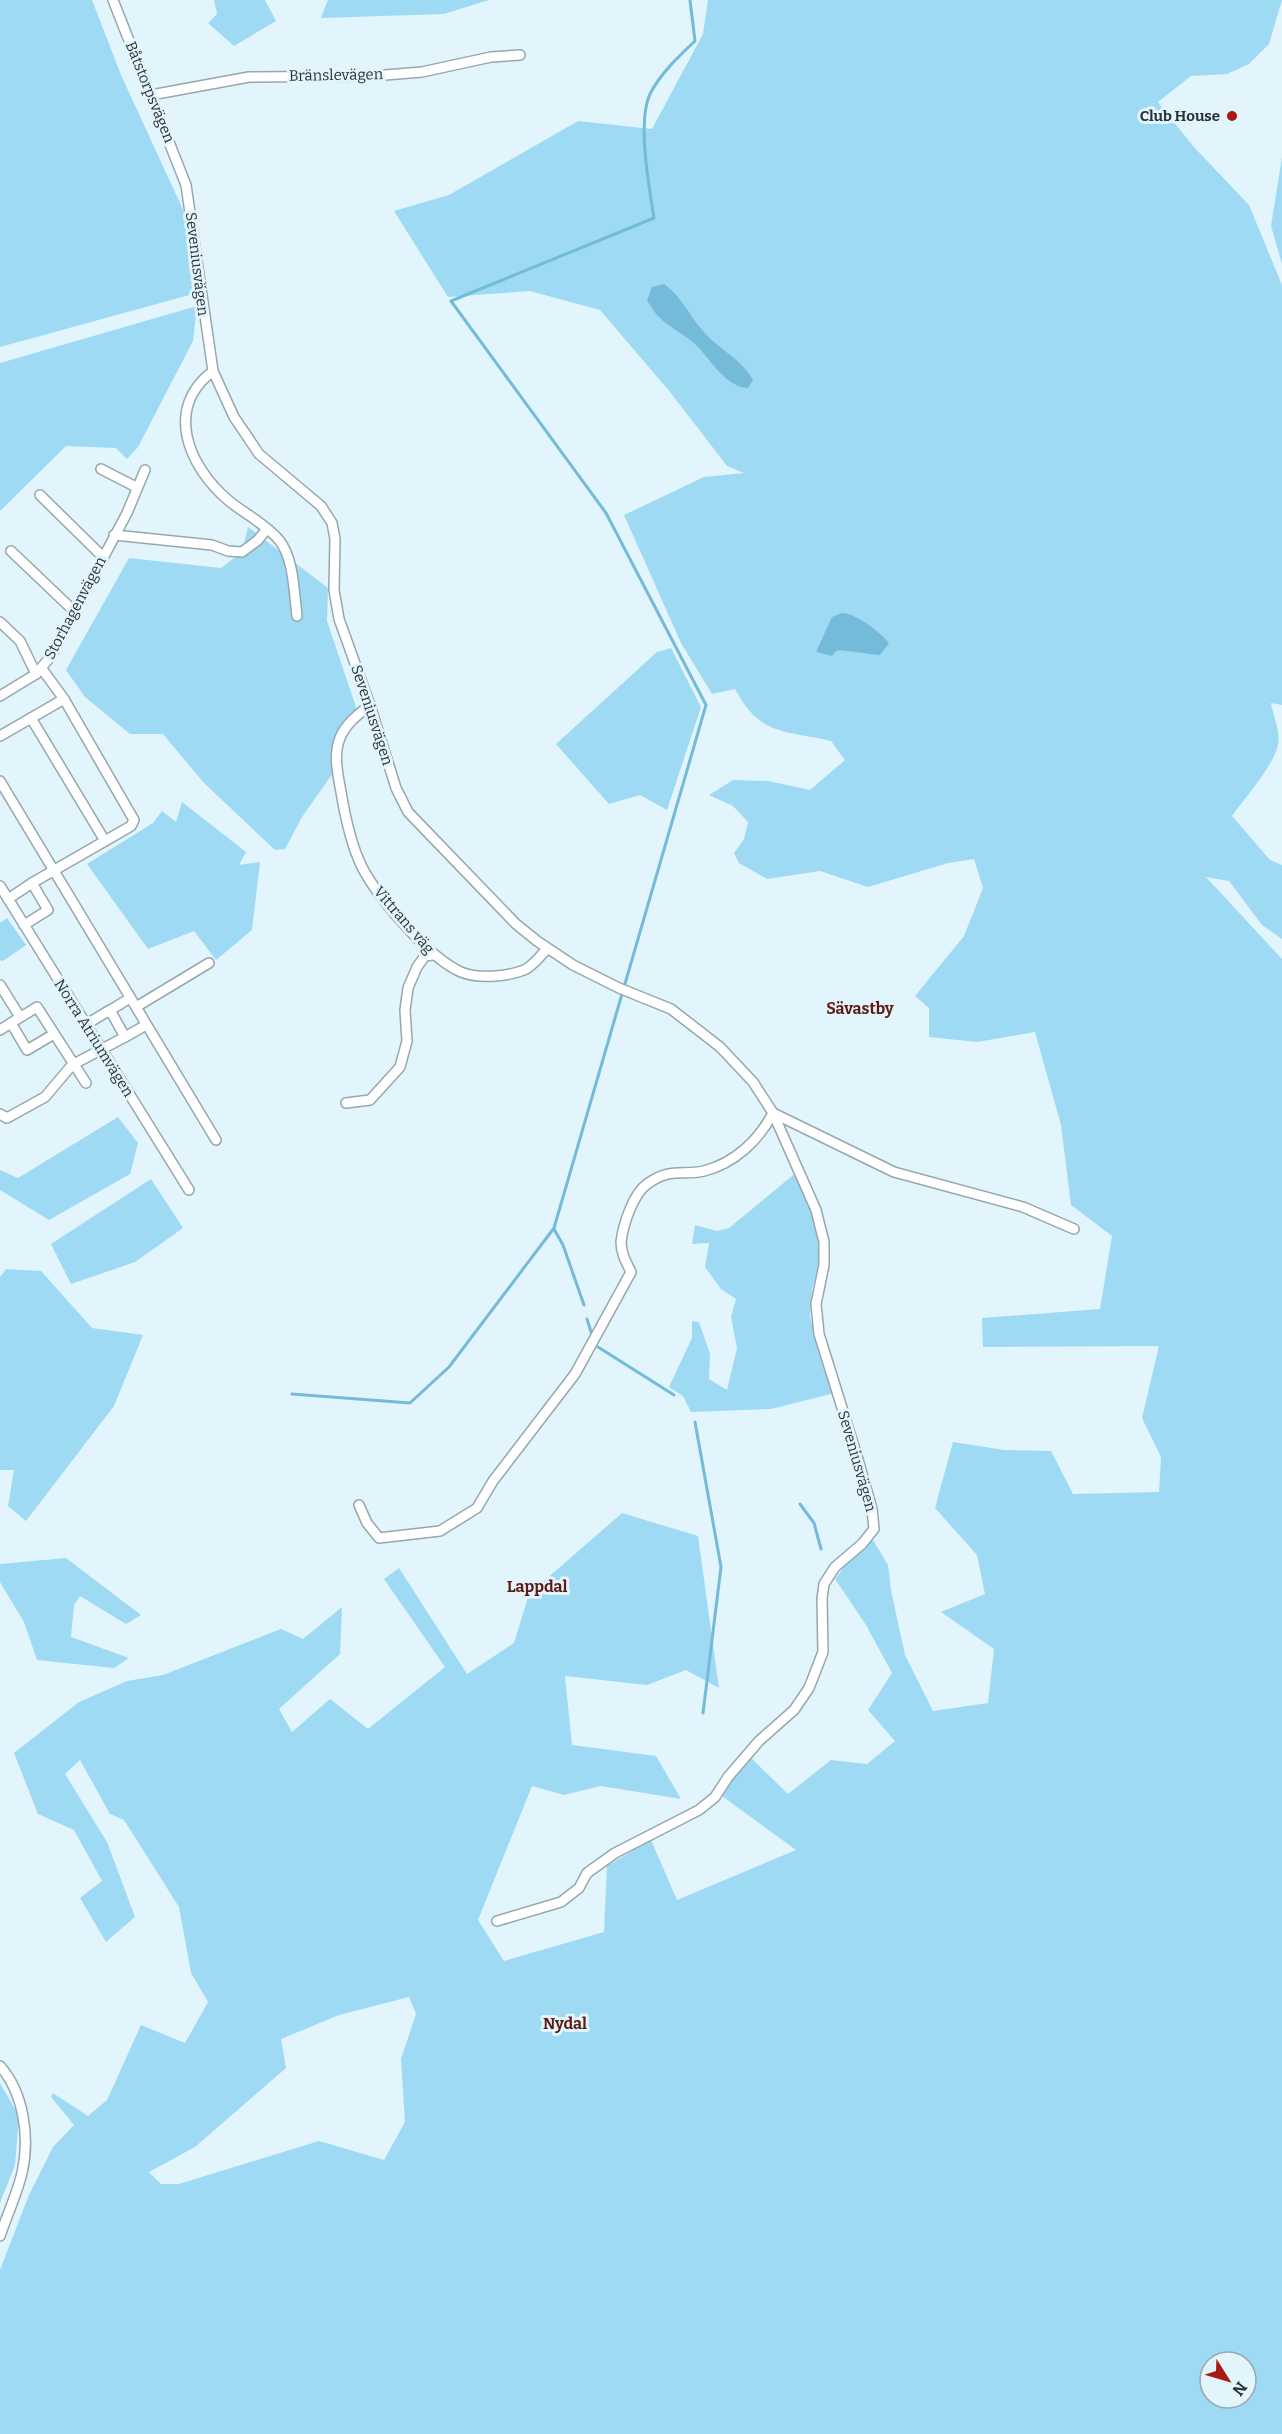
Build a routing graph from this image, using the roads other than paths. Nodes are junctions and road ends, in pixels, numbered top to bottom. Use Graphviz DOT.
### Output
graph roads {
  1 [pos="113,0"];
  2 [pos="520,55"];
  3 [pos="151,95"];
  4 [pos="186,185"];
  5 [pos="213,371"];
  6 [pos="100,469"];
  7 [pos="145,470"];
  8 [pos="136,487"];
  9 [pos="40,495"];
  10 [pos="266,530"];
  11 [pos="114,535"];
  12 [pos="10,551"];
  13 [pos="103,557"];
  14 [pos="75,612"];
  15 [pos="297,616"];
  16 [pos="0,622"];
  17 [pos="39,672"];
  18 [pos="0,696"];
  19 [pos="64,699"];
  20 [pos="370,705"];
  21 [pos="31,718"];
  22 [pos="0,736"];
  23 [pos="0,782"];
  24 [pos="105,841"];
  25 [pos="53,871"];
  26 [pos="32,883"];
  27 [pos="0,886"];
  28 [pos="8,899"];
  29 [pos="24,925"];
  30 [pos="547,949"];
  31 [pos="433,955"];
  32 [pos="209,963"];
  33 [pos="0,985"];
  34 [pos="130,998"];
  35 [pos="136,1007"];
  36 [pos="109,1011"];
  37 [pos="20,1017"];
  38 [pos="11,1023"];
  39 [pos="85,1024"];
  40 [pos="146,1025"];
  41 [pos="0,1030"];
  42 [pos="54,1034"];
  43 [pos="125,1037"];
  44 [pos="102,1052"];
  45 [pos="72,1065"];
  46 [pos="86,1083"];
  47 [pos="346,1103"];
  48 [pos="773,1113"];
  49 [pos="0,1114"];
  50 [pos="216,1140"];
  51 [pos="189,1190"];
  52 [pos="1074,1229"];
  53 [pos="359,1505"];
  54 [pos="497,1921"];
  55 [pos="0,2066"];
  56 [pos="0,2236"];
  1 -- 3 [label="street, Båtstorpsvägen"];
  2 -- 3 [label="street, Bränslevägen"];
  3 -- 4 [label="street, Båtstorpsvägen"];
  4 -- 5 [label="street, Seveniusvägen"];
  5 -- 10 [label="street"];
  5 -- 20 [label="street, Seveniusvägen"];
  6 -- 8 [label="street"];
  7 -- 8 [label="street, Storhagenvägen"];
  8 -- 11 [label="street, Storhagenvägen"];
  9 -- 13 [label="street"];
  10 -- 11 [label="street"];
  10 -- 15 [label="street"];
  11 -- 13 [label="street, Storhagenvägen"];
  12 -- 14 [label="street"];
  13 -- 14 [label="street, Storhagenvägen"];
  14 -- 17 [label="street, Storhagenvägen"];
  16 -- 17 [label="street"];
  17 -- 18 [label="street, Storhagenvägen"];
  17 -- 19 [label="street"];
  19 -- 21 [label="street"];
  19 -- 24 [label="street"];
  20 -- 30 [label="street, Seveniusvägen"];
  20 -- 31 [label="street, Vittrans väg"];
  21 -- 22 [label="street"];
  21 -- 24 [label="street"];
  23 -- 25 [label="street"];
  24 -- 25 [label="street"];
  25 -- 26 [label="street"];
  25 -- 34 [label="street"];
  26 -- 28 [label="street"];
  26 -- 29 [label="street"];
  27 -- 28 [label="street, Norra Atriumvägen"];
  28 -- 29 [label="street, Norra Atriumvägen"];
  29 -- 39 [label="street, Norra Atriumvägen"];
  30 -- 31 [label="street, Vittrans väg"];
  30 -- 48 [label="street, Seveniusvägen"];
  31 -- 47 [label="street"];
  32 -- 35 [label="street"];
  33 -- 37 [label="street"];
  34 -- 35 [label="street"];
  34 -- 36 [label="street"];
  35 -- 40 [label="street"];
  36 -- 39 [label="street"];
  36 -- 43 [label="street"];
  37 -- 38 [label="street"];
  37 -- 42 [label="street"];
  38 -- 41 [label="street"];
  38 -- 42 [label="street"];
  39 -- 44 [label="street, Norra Atriumvägen"];
  40 -- 43 [label="street"];
  40 -- 50 [label="street"];
  42 -- 45 [label="street"];
  43 -- 44 [label="street"];
  44 -- 45 [label="street"];
  44 -- 51 [label="street, Norra Atriumvägen"];
  45 -- 46 [label="street"];
  45 -- 49 [label="street"];
  48 -- 52 [label="street"];
  48 -- 53 [label="street"];
  48 -- 54 [label="street, Seveniusvägen"];
  55 -- 56 [label="street"];
}
